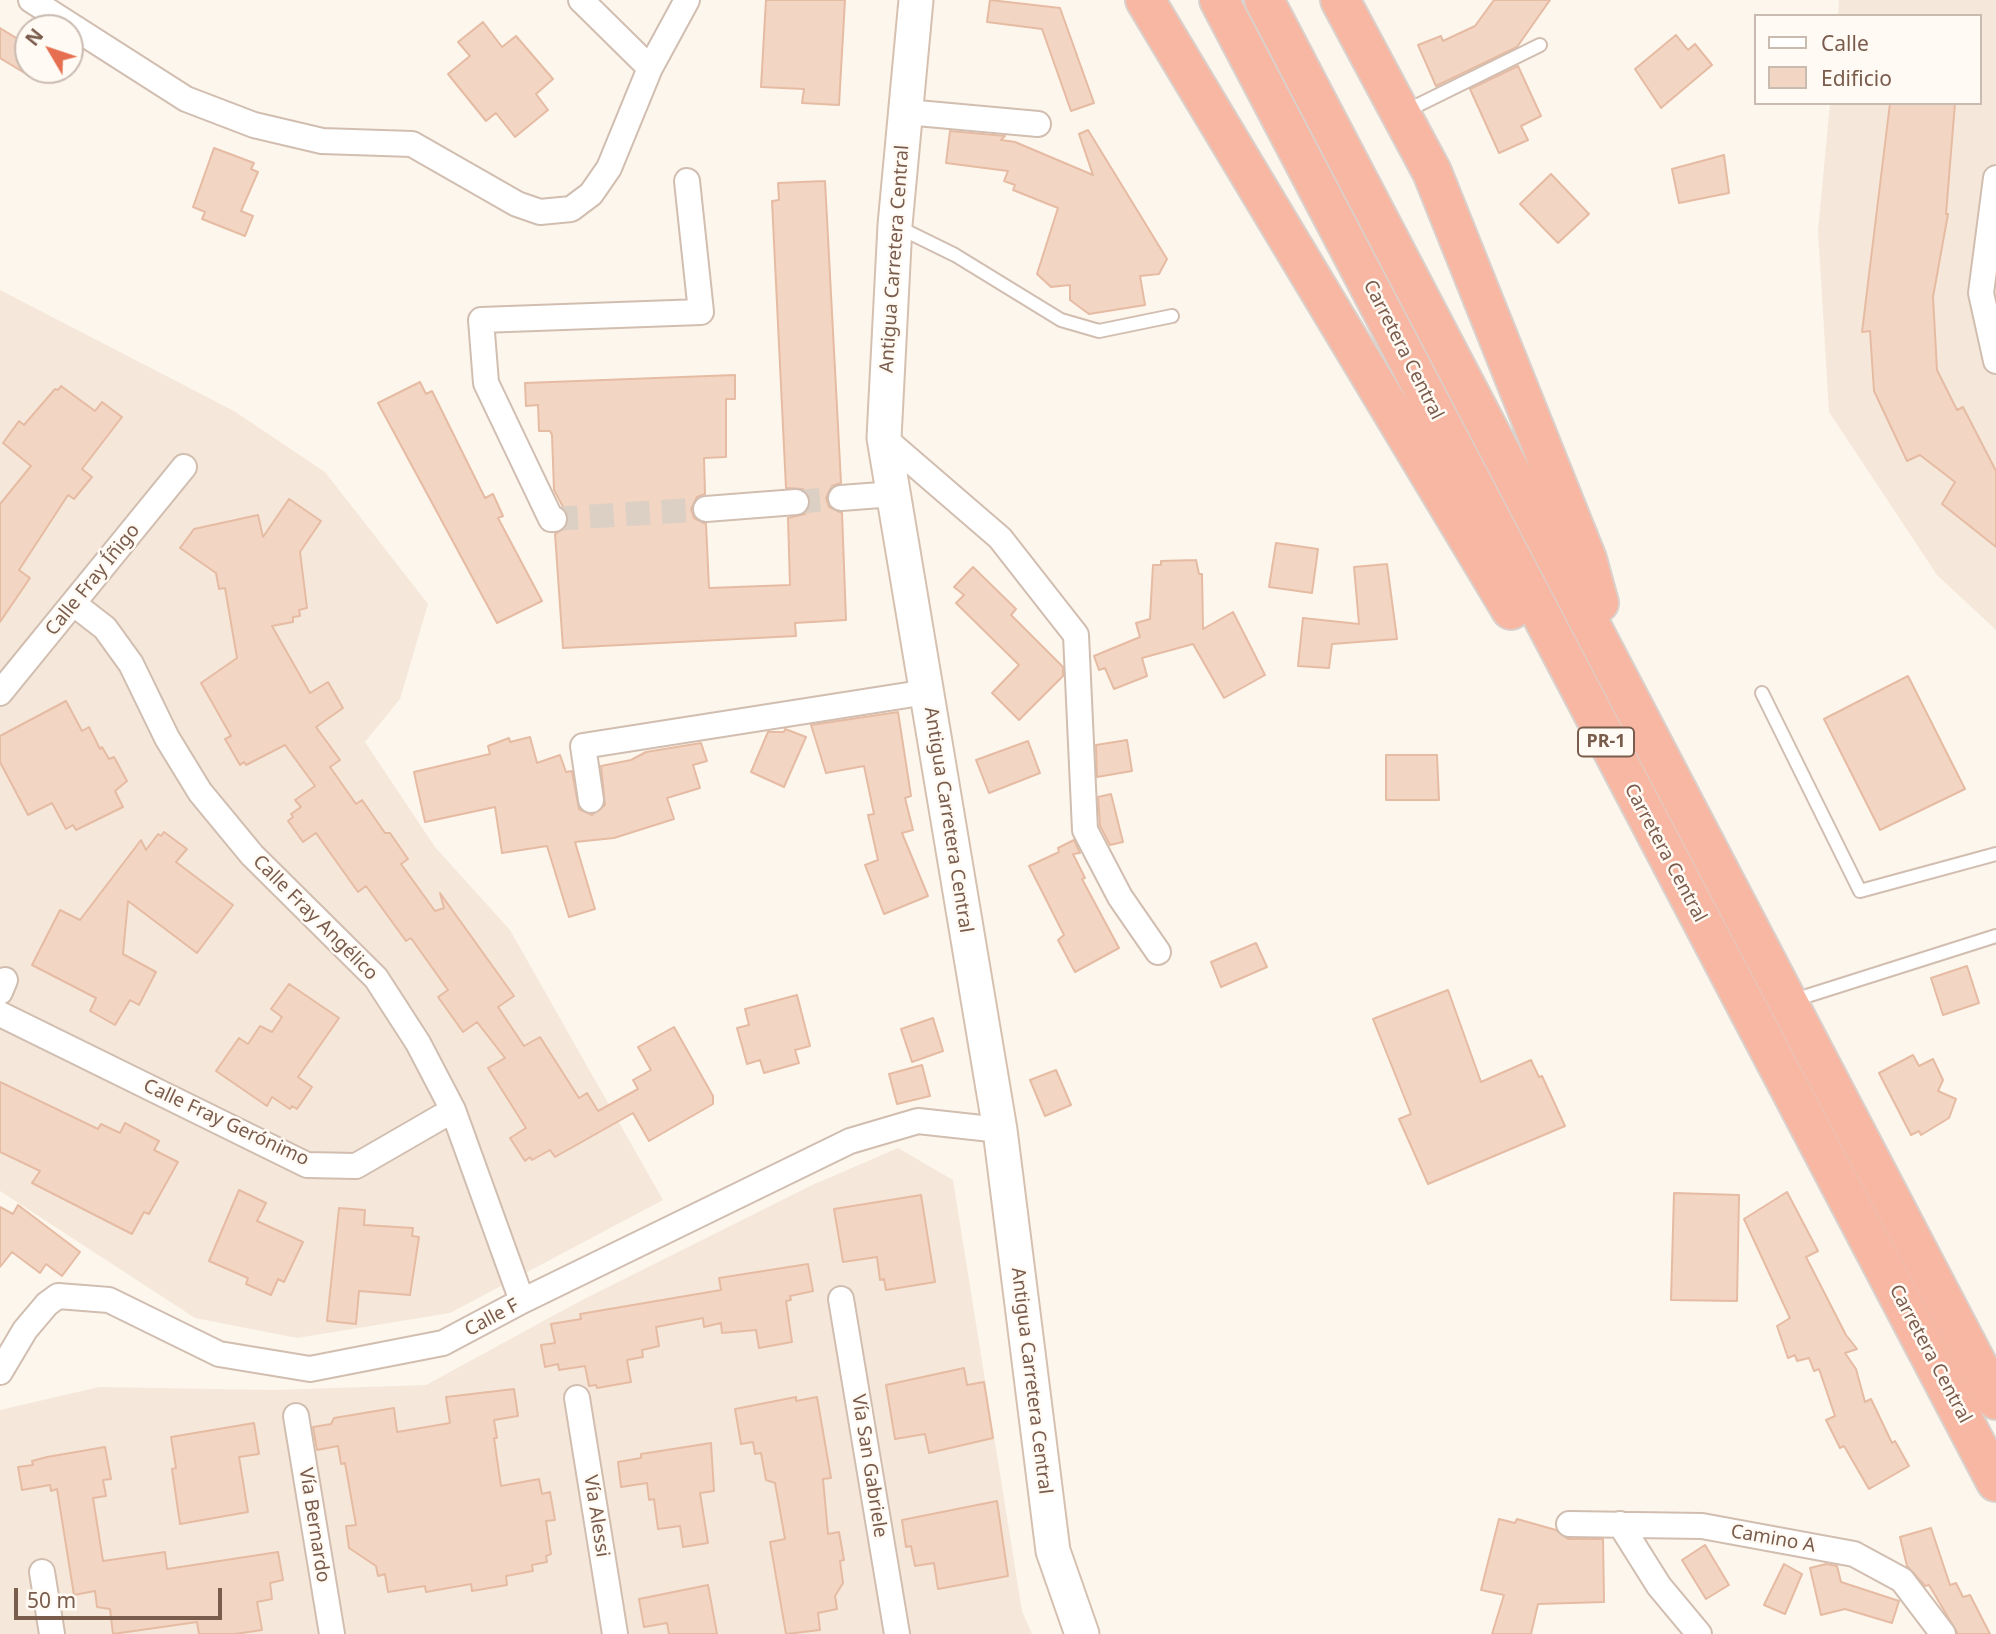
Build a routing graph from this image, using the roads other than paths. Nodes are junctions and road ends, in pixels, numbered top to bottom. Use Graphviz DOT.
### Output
graph roads {
  1 [pos="31,0"];
  2 [pos="581,0"];
  3 [pos="687,0"];
  4 [pos="916,0"];
  5 [pos="1145,0"];
  6 [pos="1219,0"];
  7 [pos="1264,0"];
  8 [pos="1340,0"];
  9 [pos="1540,45"];
  10 [pos="650,68"];
  11 [pos="906,111"];
  12 [pos="1401,114"];
  13 [pos="1038,124"];
  14 [pos="1996,178"];
  15 [pos="687,181"];
  16 [pos="895,225"];
  17 [pos="1172,316"];
  18 [pos="1996,361"];
  19 [pos="884,438"];
  20 [pos="184,467"];
  21 [pos="894,494"];
  22 [pos="841,498"];
  23 [pos="796,502"];
  24 [pos="706,509"];
  25 [pos="554,519"];
  26 [pos="74,604"];
  27 [pos="1617,673"];
  28 [pos="927,692"];
  29 [pos="0,693"];
  30 [pos="1762,693"];
  31 [pos="1592,715"];
  32 [pos="591,800"];
  33 [pos="1996,854"];
  34 [pos="1996,936"];
  35 [pos="1158,952"];
  36 [pos="1788,1003"];
  37 [pos="0,1014"];
  38 [pos="453,1110"];
  39 [pos="1000,1130"];
  40 [pos="841,1299"];
  41 [pos="523,1301"];
  42 [pos="0,1372"];
  43 [pos="577,1398"];
  44 [pos="1996,1400"];
  45 [pos="296,1416"];
  46 [pos="1996,1482"];
  47 [pos="1569,1524"];
  48 [pos="1620,1524"];
  49 [pos="42,1572"];
  50 [pos="52,1634"];
  51 [pos="332,1634"];
  52 [pos="615,1634"];
  53 [pos="897,1634"];
  54 [pos="1082,1634"];
  55 [pos="1699,1634"];
  56 [pos="1943,1634"];
  1 -- 10 [label="street"];
  2 -- 10 [label="street"];
  3 -- 10 [label="street"];
  4 -- 11 [label="street, Antigua Carretera Central"];
  5 -- 31 [label="highway"];
  6 -- 31 [label="highway, Carretera Central / PR-1"];
  7 -- 27 [label="highway, Carretera Central / PR-1"];
  8 -- 12 [label="highway"];
  9 -- 12 [label="lane"];
  11 -- 13 [label="street"];
  11 -- 16 [label="street, Antigua Carretera Central"];
  12 -- 27 [label="highway"];
  14 -- 18 [label="street"];
  15 -- 25 [label="street"];
  16 -- 17 [label="lane"];
  16 -- 19 [label="street, Antigua Carretera Central"];
  19 -- 21 [label="street, Antigua Carretera Central"];
  19 -- 35 [label="street"];
  20 -- 26 [label="street, Calle Fray Íñigo"];
  21 -- 22 [label="street"];
  21 -- 28 [label="street, Antigua Carretera Central"];
  23 -- 24 [label="street"];
  26 -- 29 [label="street, Calle Fray Íñigo"];
  26 -- 38 [label="street, Calle Fray Angélico"];
  27 -- 36 [label="highway, Carretera Central / PR-1"];
  28 -- 32 [label="street"];
  28 -- 39 [label="street, Antigua Carretera Central"];
  30 -- 33 [label="lane"];
  31 -- 46 [label="highway, Carretera Central / PR-1"];
  34 -- 36 [label="lane"];
  36 -- 44 [label="highway, Carretera Central / PR-1"];
  37 -- 38 [label="street, Calle Fray Gerónimo"];
  38 -- 41 [label="street, Calle Fray Angélico"];
  39 -- 41 [label="street, Calle F"];
  39 -- 54 [label="street, Antigua Carretera Central"];
  40 -- 53 [label="street, Vía San Gabriele"];
  41 -- 42 [label="street, Calle F"];
  43 -- 52 [label="street, Vía Alessi"];
  45 -- 51 [label="street, Vía Bernardo"];
  47 -- 48 [label="street, Camino A"];
  48 -- 55 [label="street"];
  48 -- 56 [label="street, Camino A"];
  49 -- 50 [label="street"];
}
